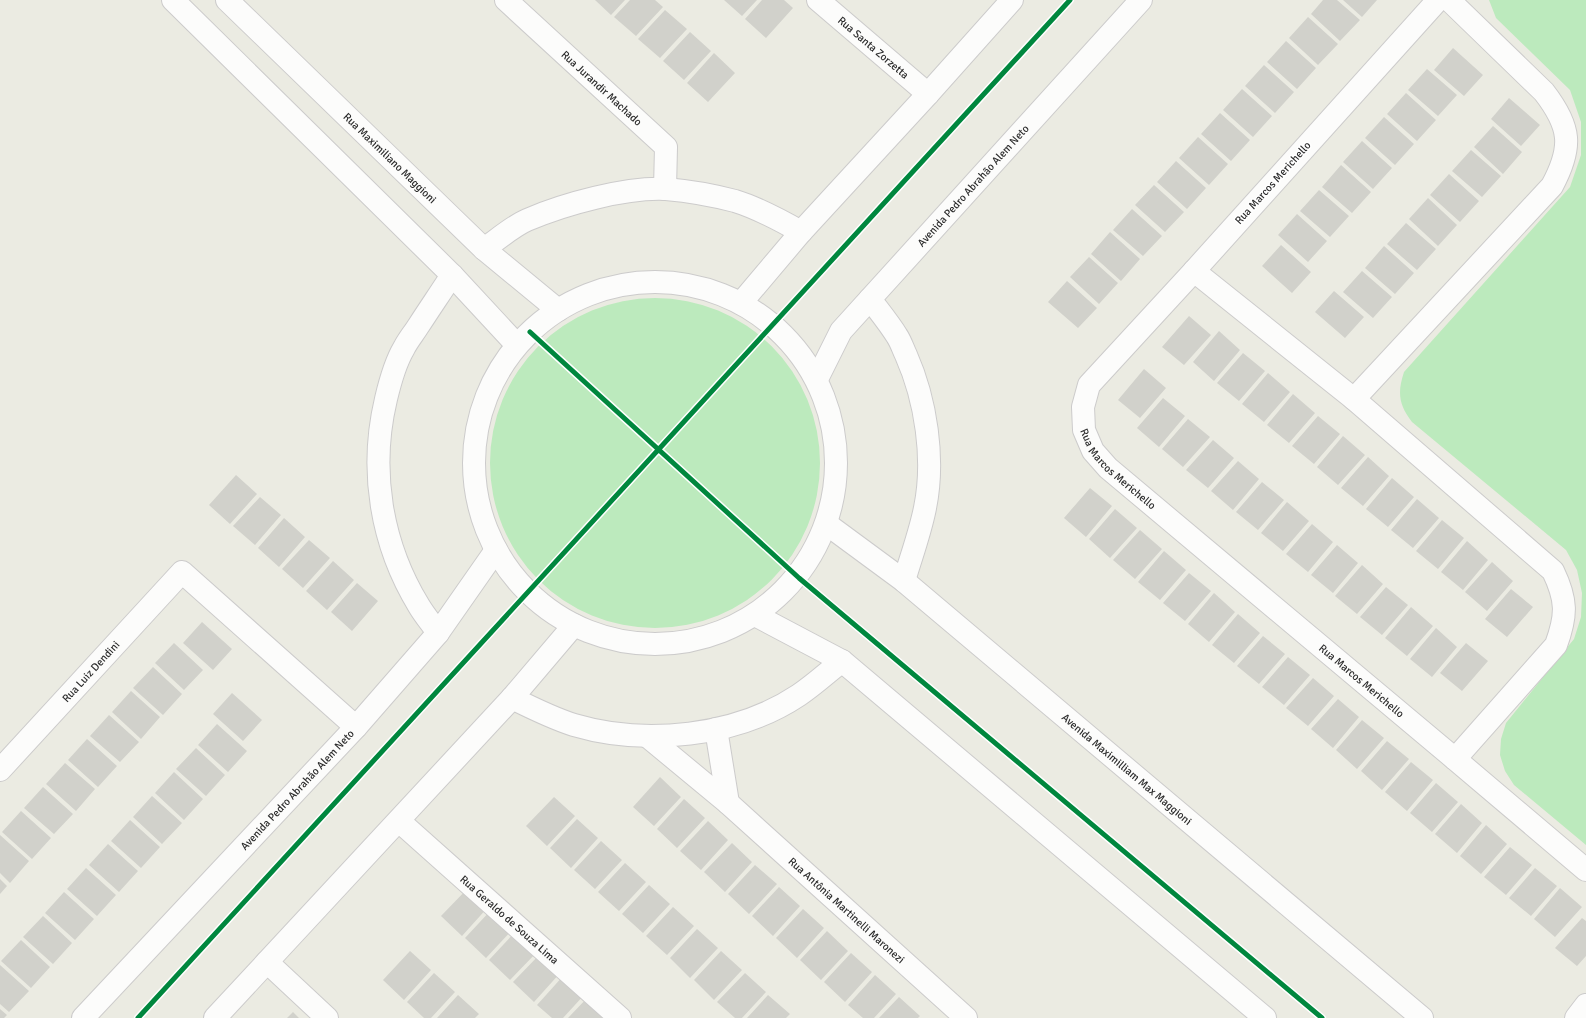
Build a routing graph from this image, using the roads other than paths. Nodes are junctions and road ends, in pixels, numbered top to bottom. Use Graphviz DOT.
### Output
graph roads {
  1 [pos="173,0"];
  2 [pos="227,0"];
  3 [pos="506,0"];
  4 [pos="818,0"];
  5 [pos="1012,0"];
  6 [pos="1141,0"];
  7 [pos="1438,0"];
  8 [pos="1449,0"];
  9 [pos="928,94"];
  10 [pos="665,189"];
  11 [pos="801,232"];
  12 [pos="484,249"];
  13 [pos="1194,271"];
  14 [pos="452,275"];
  15 [pos="870,299"];
  16 [pos="741,303"];
  17 [pos="558,310"];
  18 [pos="516,344"];
  19 [pos="817,379"];
  20 [pos="1354,399"];
  21 [pos="828,525"];
  22 [pos="496,550"];
  23 [pos="904,581"];
  24 [pos="755,615"];
  25 [pos="574,625"];
  26 [pos="438,633"];
  27 [pos="842,661"];
  28 [pos="512,698"];
  29 [pos="356,727"];
  30 [pos="716,729"];
  31 [pos="647,736"];
  32 [pos="1455,759"];
  33 [pos="0,770"];
  34 [pos="728,802"];
  35 [pos="399,820"];
  36 [pos="1586,870"];
  37 [pos="267,962"];
  38 [pos="1586,1005"];
  39 [pos="83,1018"];
  40 [pos="215,1018"];
  41 [pos="327,1018"];
  42 [pos="620,1018"];
  43 [pos="966,1018"];
  44 [pos="1265,1018"];
  45 [pos="1422,1018"];
  46 [pos="1576,1018"];
  1 -- 14 [label="street"];
  2 -- 12 [label="street, Rua Maximiliano Maggioni"];
  3 -- 10 [label="street, Rua Jurandir Machado"];
  4 -- 9 [label="street, Rua Santa Zorzetta"];
  5 -- 9 [label="street"];
  6 -- 15 [label="street, Avenida Pedro Abrahão Alem Neto"];
  7 -- 13 [label="street, Rua Marcos Merichello"];
  8 -- 20 [label="street"];
  9 -- 11 [label="street"];
  10 -- 11 [label="street"];
  10 -- 12 [label="street"];
  11 -- 16 [label="street"];
  12 -- 17 [label="street, Rua Maximiliano Maggioni"];
  13 -- 20 [label="street"];
  13 -- 32 [label="street, Rua Marcos Merichello"];
  14 -- 18 [label="street"];
  14 -- 26 [label="street"];
  15 -- 19 [label="street, Avenida Pedro Abrahão Alem Neto"];
  15 -- 23 [label="street"];
  16 -- 17 [label="street"];
  16 -- 19 [label="street"];
  17 -- 18 [label="street"];
  18 -- 22 [label="street"];
  19 -- 21 [label="street"];
  20 -- 32 [label="street"];
  21 -- 23 [label="street, Avenida Maximilliam Max Maggioni"];
  21 -- 24 [label="street"];
  22 -- 25 [label="street"];
  22 -- 26 [label="street, Avenida Pedro Abrahão Alem Neto"];
  23 -- 45 [label="street, Avenida Maximilliam Max Maggioni"];
  24 -- 25 [label="street"];
  24 -- 27 [label="street"];
  25 -- 28 [label="street"];
  26 -- 29 [label="street, Avenida Pedro Abrahão Alem Neto"];
  27 -- 30 [label="street"];
  27 -- 44 [label="street"];
  28 -- 31 [label="street"];
  28 -- 35 [label="street"];
  29 -- 33 [label="street, Rua Luiz Dendini"];
  29 -- 39 [label="street, Avenida Pedro Abrahão Alem Neto"];
  30 -- 31 [label="street"];
  30 -- 34 [label="street"];
  31 -- 34 [label="street, Rua Antônia Martinelli Maronezi"];
  32 -- 36 [label="street, Rua Marcos Merichello"];
  34 -- 43 [label="street, Rua Antônia Martinelli Maronezi"];
  35 -- 37 [label="street"];
  35 -- 42 [label="street, Rua Geraldo de Souza Lima"];
  37 -- 40 [label="street"];
  37 -- 41 [label="street"];
  38 -- 46 [label="street"];
}
